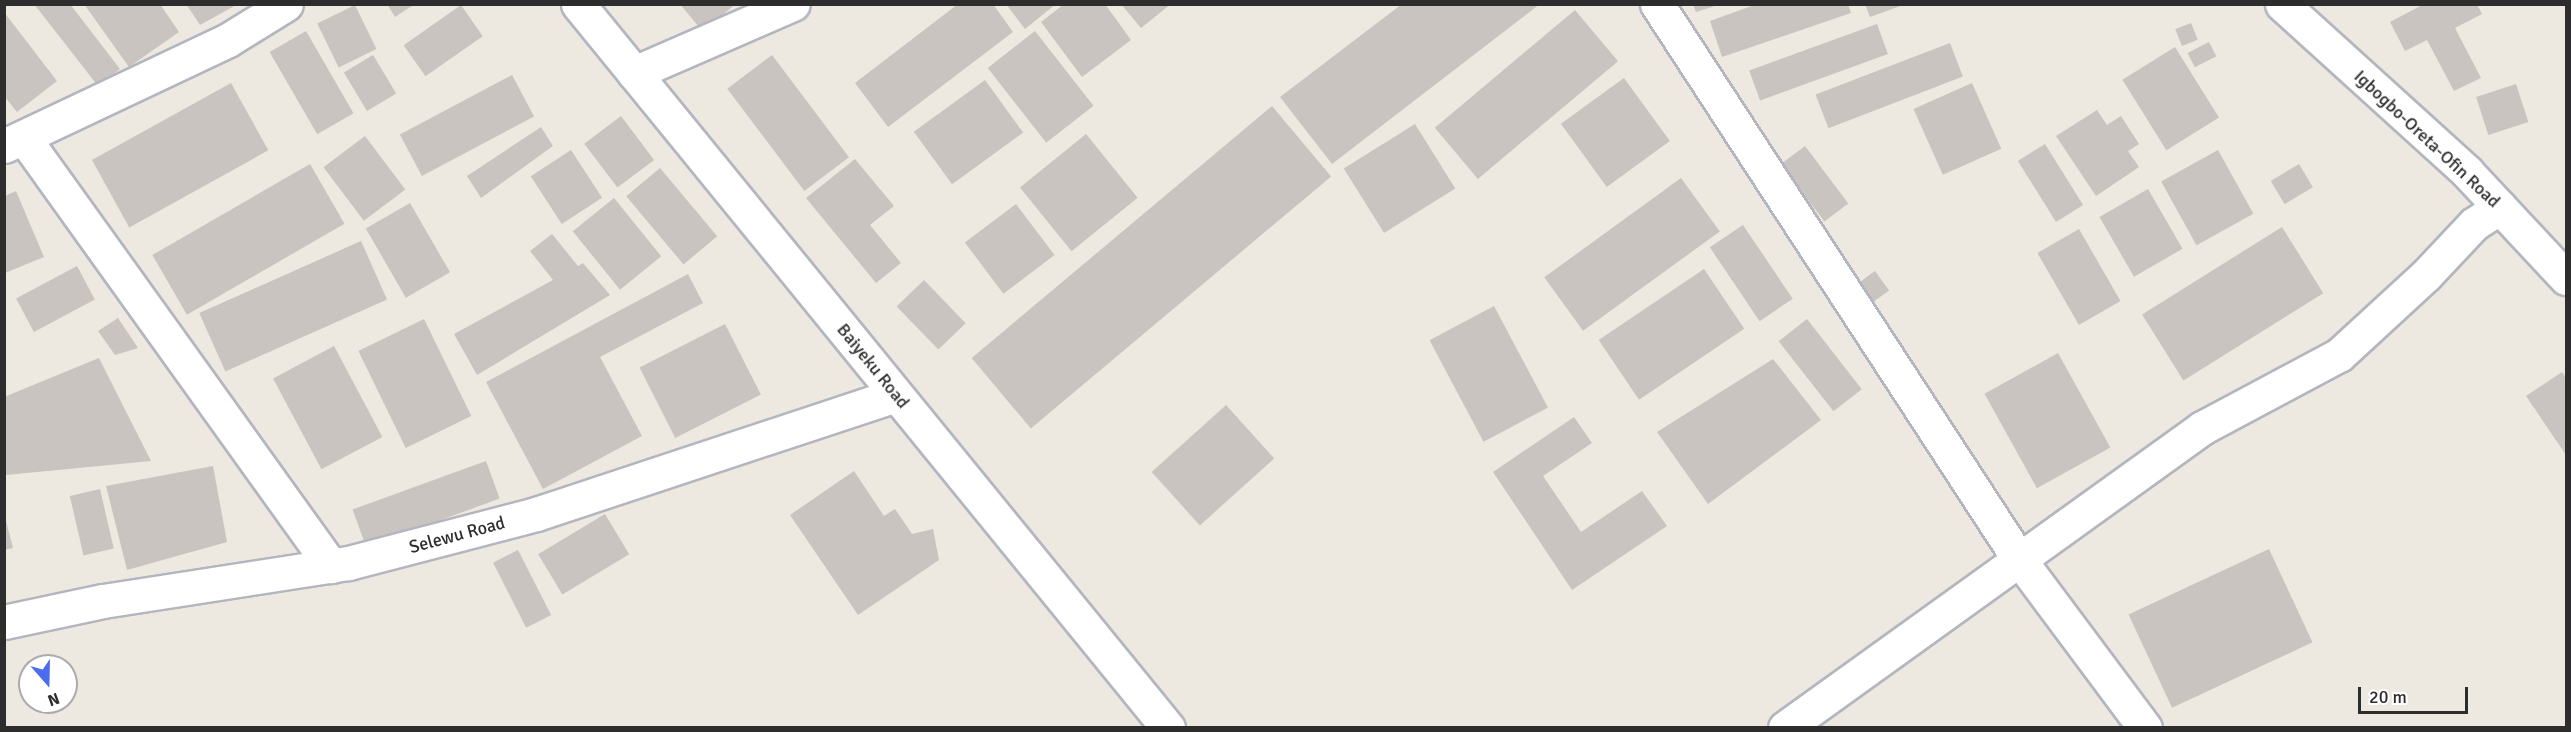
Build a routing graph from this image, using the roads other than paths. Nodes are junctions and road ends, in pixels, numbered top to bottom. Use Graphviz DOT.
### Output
graph roads {
  1 [pos="286,4"];
  2 [pos="578,4"];
  3 [pos="793,4"];
  4 [pos="1657,4"];
  5 [pos="2282,4"];
  6 [pos="634,74"];
  7 [pos="14,142"];
  8 [pos="2500,207"];
  9 [pos="2566,279"];
  10 [pos="897,395"];
  11 [pos="2019,559"];
  12 [pos="331,566"];
  13 [pos="4,622"];
  14 [pos="1168,728"];
  15 [pos="1785,728"];
  16 [pos="2145,728"];
  1 -- 7 [label="street"];
  2 -- 6 [label="street, Baiyeku Road"];
  3 -- 6 [label="street"];
  4 -- 11 [label="street"];
  5 -- 8 [label="street, Igbogbo-Oreta-Ofin Road"];
  6 -- 10 [label="street, Baiyeku Road"];
  7 -- 12 [label="street"];
  8 -- 9 [label="street, Igbogbo-Oreta-Ofin Road"];
  8 -- 11 [label="street"];
  10 -- 12 [label="street, Selewu Road"];
  10 -- 14 [label="street, Baiyeku Road"];
  11 -- 15 [label="street"];
  11 -- 16 [label="street"];
  12 -- 13 [label="street, Selewu Road"];
}
